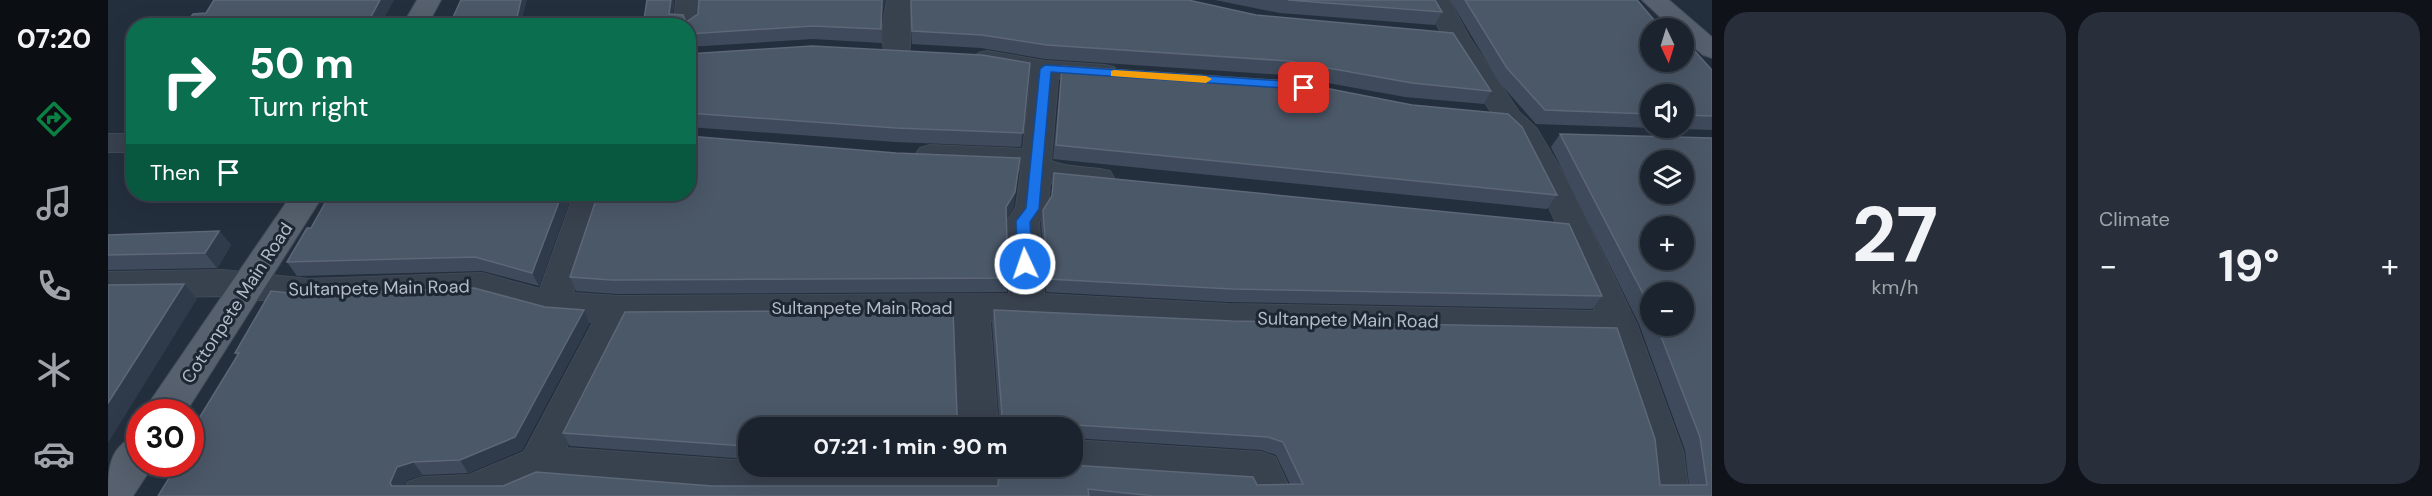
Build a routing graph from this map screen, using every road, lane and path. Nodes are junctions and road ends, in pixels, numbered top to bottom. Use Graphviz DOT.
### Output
graph roads {
  1 [pos="429,0"];
  2 [pos="688,0"];
  3 [pos="899,0"];
  4 [pos="1437,0"];
  5 [pos="1654,0"];
  6 [pos="419,18"];
  7 [pos="687,18"];
  8 [pos="1423,34"];
  9 [pos="1456,37"];
  10 [pos="1712,50"];
  11 [pos="897,53"];
  12 [pos="960,57"];
  13 [pos="1045,69"];
  14 [pos="1129,74"];
  15 [pos="1474,115"];
  16 [pos="1518,127"];
  17 [pos="1562,136"];
  18 [pos="108,143"];
  19 [pos="126,143"];
  20 [pos="907,154"];
  21 [pos="1036,167"];
  22 [pos="1123,181"];
  23 [pos="304,201"];
  24 [pos="588,201"];
  25 [pos="1538,222"];
  26 [pos="1573,225"];
  27 [pos="108,285"];
  28 [pos="249,286"];
  29 [pos="552,305"];
  30 [pos="1027,307"];
  31 [pos="971,308"];
  32 [pos="617,310"];
  33 [pos="1619,325"];
  34 [pos="174,399"];
  35 [pos="977,417"];
  36 [pos="1083,459"];
  37 [pos="541,464"];
  38 [pos="126,472"];
  39 [pos="977,477"];
  40 [pos="470,495"];
  41 [pos="110,496"];
  42 [pos="423,496"];
  43 [pos="957,496"];
  44 [pos="975,496"];
  45 [pos="1272,496"];
  46 [pos="1668,496"];
  1 -- 6 [label="main road"];
  2 -- 7 [label="street"];
  3 -- 11 [label="street"];
  4 -- 9 [label="street"];
  5 -- 10 [label="main road"];
  8 -- 9 [label="street"];
  9 -- 16 [label="street"];
  12 -- 13 [label="street"];
  13 -- 14 [label="street"];
  13 -- 21 [label="street"];
  15 -- 16 [label="street"];
  16 -- 17 [label="street"];
  16 -- 26 [label="street"];
  18 -- 19 [label="street"];
  20 -- 21 [label="street"];
  21 -- 22 [label="street"];
  21 -- 30 [label="street"];
  23 -- 28 [label="main road, Cottonpete Main Road"];
  24 -- 29 [label="street"];
  25 -- 26 [label="street"];
  26 -- 33 [label="street"];
  27 -- 28 [label="street, Sultanpete Main Road"];
  28 -- 29 [label="street, Sultanpete Main Road"];
  28 -- 34 [label="main road, Cottonpete Main Road"];
  29 -- 32 [label="street, Sultanpete Main Road"];
  30 -- 31 [label="street, Sultanpete Main Road"];
  30 -- 33 [label="street, Sultanpete Main Road"];
  31 -- 32 [label="street, Sultanpete Main Road"];
  31 -- 35 [label="street"];
  32 -- 37 [label="street"];
  33 -- 46 [label="street"];
  36 -- 45 [label="street"];
  37 -- 40 [label="street"];
  37 -- 43 [label="street"];
  38 -- 41 [label="main road"];
  39 -- 44 [label="street"];
  40 -- 42 [label="street"];
}
